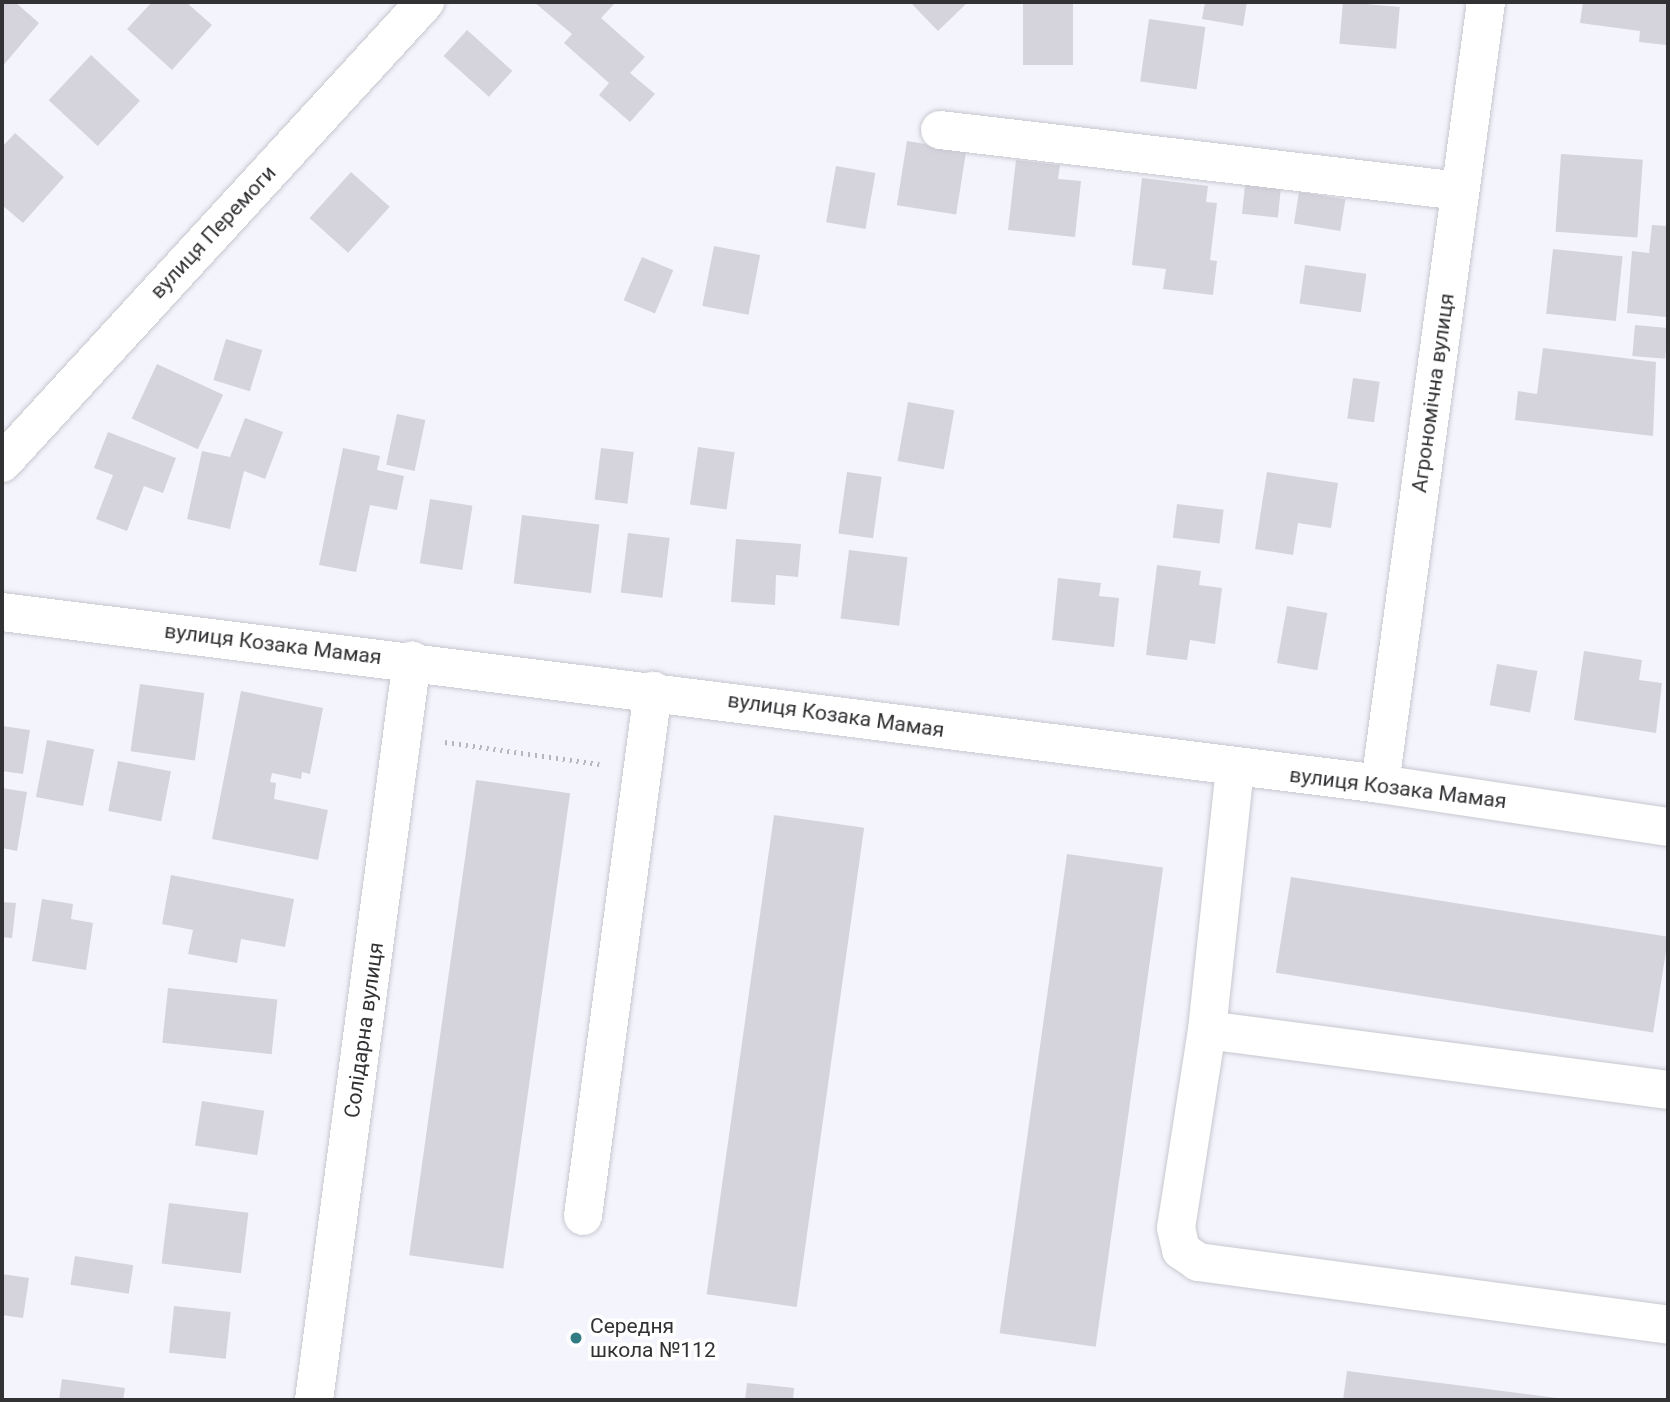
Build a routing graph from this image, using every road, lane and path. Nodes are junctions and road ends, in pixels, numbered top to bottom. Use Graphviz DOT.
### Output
graph roads {
  1 [pos="425,2"];
  2 [pos="1486,2"];
  3 [pos="940,130"];
  4 [pos="1460,191"];
  5 [pos="2,463"];
  6 [pos="2,612"];
  7 [pos="412,660"];
  8 [pos="653,691"];
  9 [pos="433,740"];
  10 [pos="1235,768"];
  11 [pos="645,771"];
  12 [pos="1380,784"];
  13 [pos="1668,827"];
  14 [pos="1207,1030"];
  15 [pos="1668,1090"];
  16 [pos="583,1216"];
  17 [pos="1668,1325"];
  18 [pos="314,1400"];
  1 -- 5 [label="street, вулиця Перемоги"];
  2 -- 4 [label="street, Агрономічна вулиця"];
  3 -- 4 [label="street"];
  4 -- 12 [label="street, Агрономічна вулиця"];
  6 -- 7 [label="street, вулиця Козака Мамая"];
  7 -- 8 [label="street, вулиця Козака Мамая"];
  7 -- 18 [label="street, Солідарна вулиця"];
  8 -- 10 [label="street, вулиця Козака Мамая"];
  8 -- 11 [label="street"];
  9 -- 11 [label="path"];
  10 -- 12 [label="street, вулиця Козака Мамая"];
  10 -- 14 [label="street"];
  11 -- 16 [label="street"];
  12 -- 13 [label="street, вулиця Козака Мамая"];
  14 -- 15 [label="street"];
  14 -- 17 [label="street"];
}
